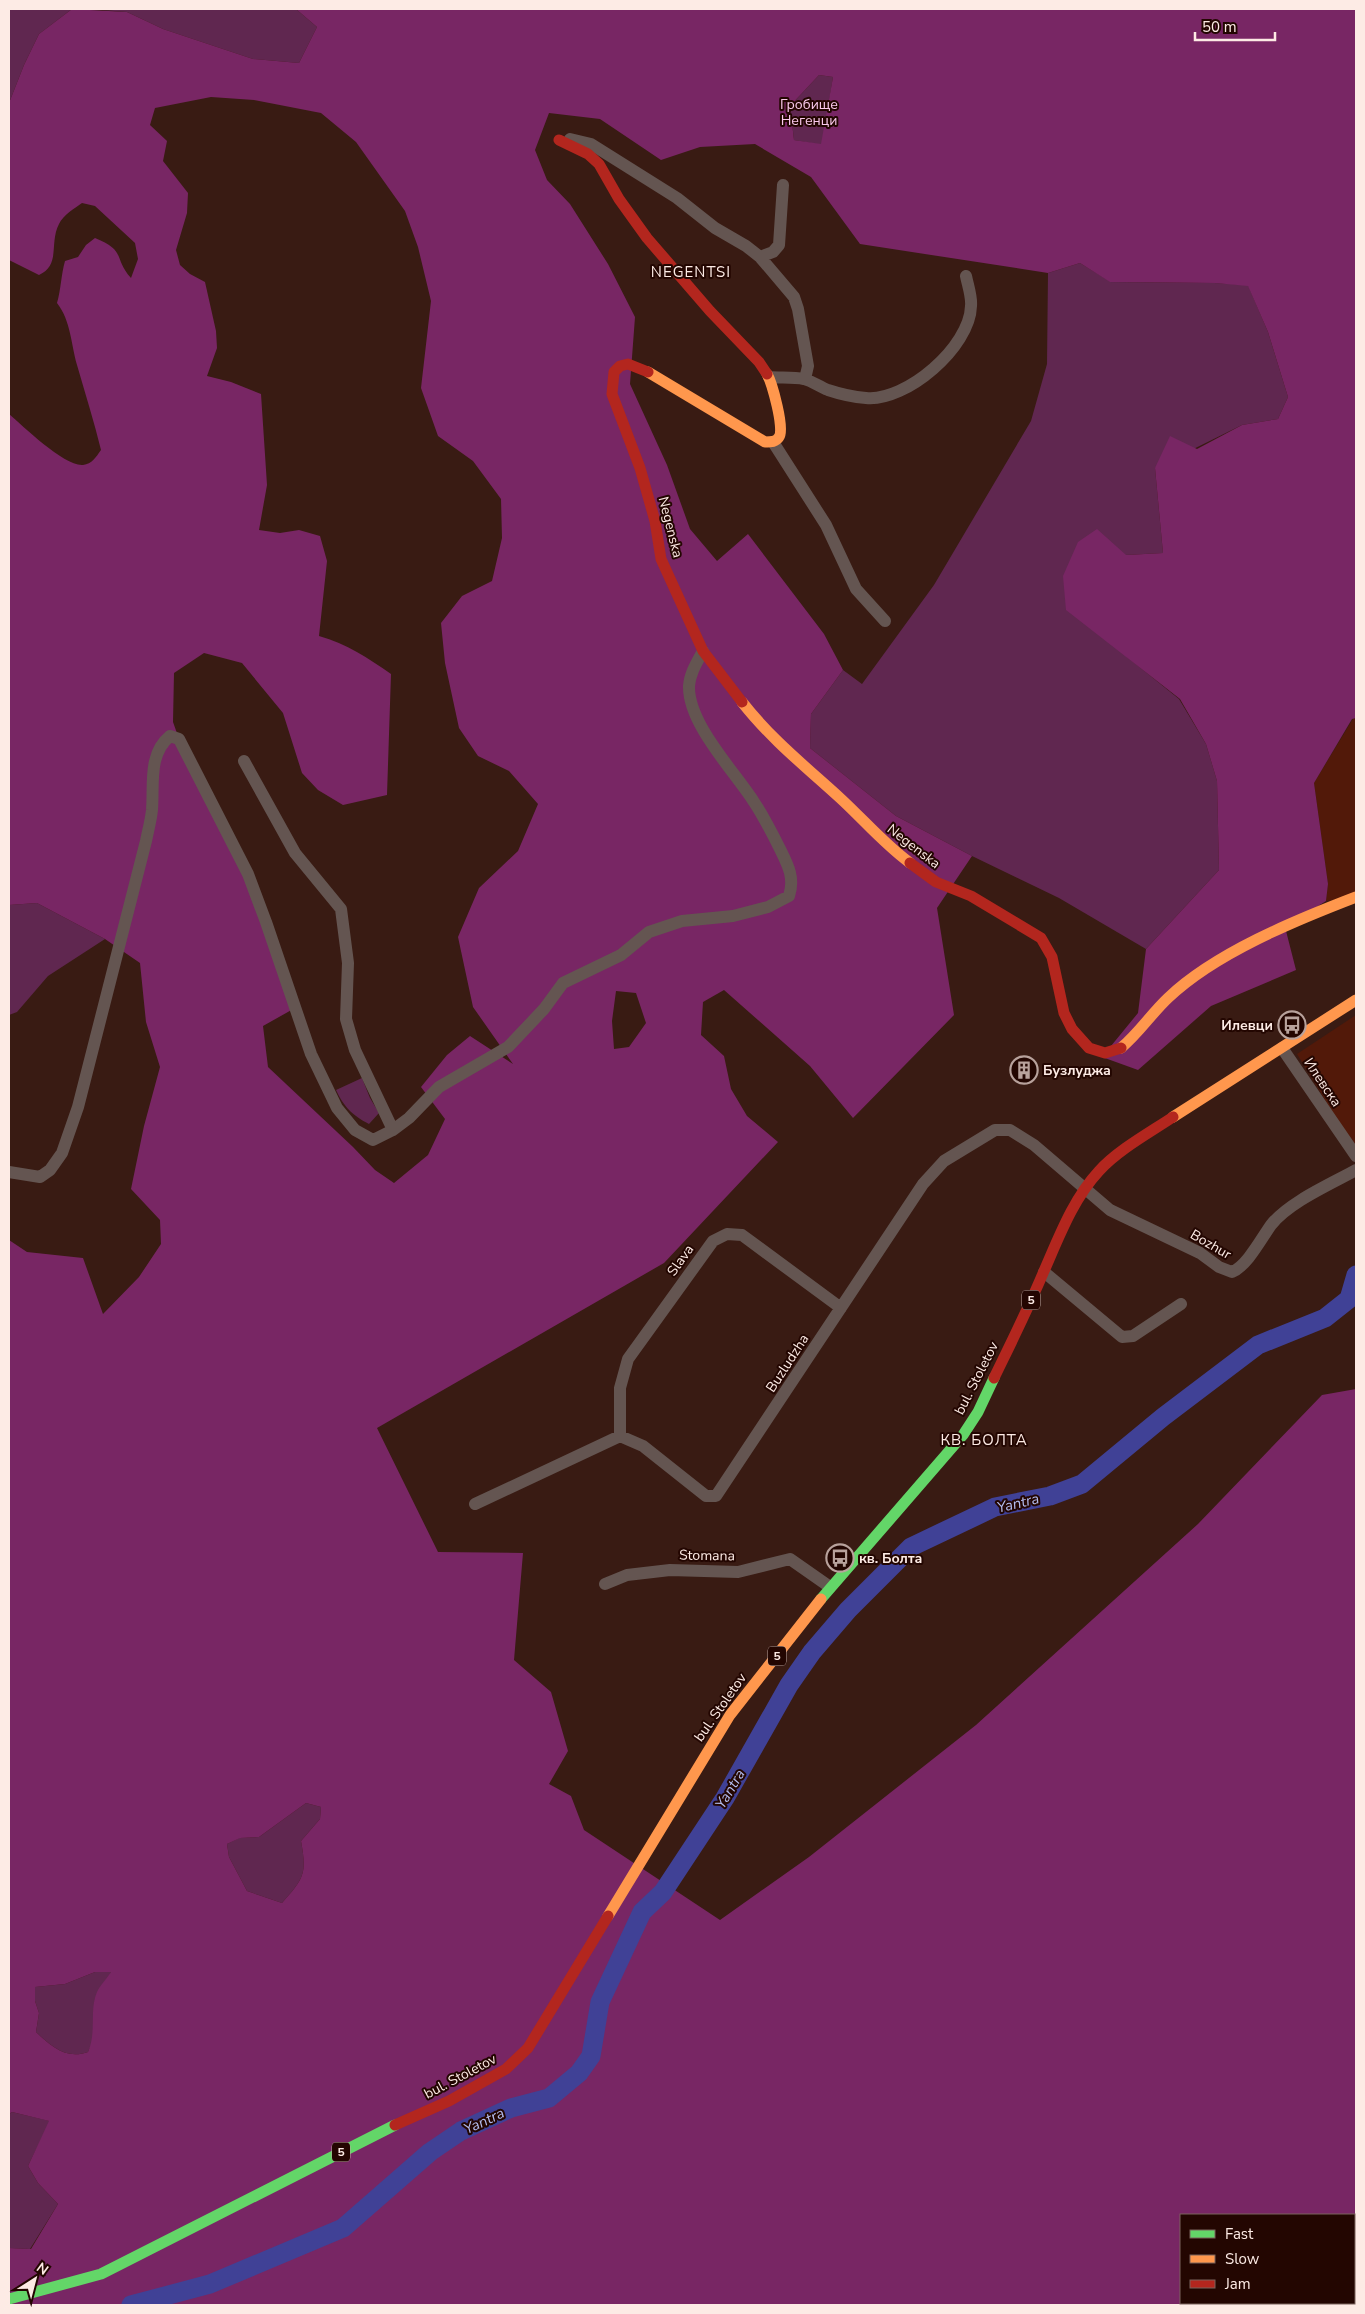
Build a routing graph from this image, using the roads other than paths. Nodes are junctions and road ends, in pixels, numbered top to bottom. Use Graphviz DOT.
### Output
graph roads {
  1 [pos="559,140"];
  2 [pos="783,185"];
  3 [pos="760,257"];
  4 [pos="966,276"];
  5 [pos="769,377"];
  6 [pos="804,379"];
  7 [pos="773,442"];
  8 [pos="885,621"];
  9 [pos="703,651"];
  10 [pos="244,761"];
  11 [pos="1356,897"];
  12 [pos="1356,1000"];
  13 [pos="1282,1048"];
  14 [pos="393,1130"];
  15 [pos="1356,1156"];
  16 [pos="1356,1170"];
  17 [pos="9,1172"];
  18 [pos="1085,1189"];
  19 [pos="1044,1272"];
  20 [pos="1182,1304"];
  21 [pos="841,1308"];
  22 [pos="620,1436"];
  23 [pos="475,1504"];
  24 [pos="605,1584"];
  25 [pos="830,1587"];
  26 [pos="9,2299"];
  1 -- 3 [label="street"];
  1 -- 5 [label="main road"];
  2 -- 3 [label="street"];
  3 -- 6 [label="street"];
  4 -- 6 [label="street"];
  5 -- 6 [label="street"];
  5 -- 7 [label="main road"];
  7 -- 8 [label="street"];
  7 -- 9 [label="main road, Negenska"];
  9 -- 11 [label="main road, Negenska"];
  9 -- 14 [label="street"];
  10 -- 14 [label="street"];
  12 -- 13 [label="main road, bul. Stoletov / 5"];
  13 -- 15 [label="street, Илевска"];
  13 -- 18 [label="main road, bul. Stoletov / 5"];
  14 -- 17 [label="street"];
  16 -- 18 [label="street, Bozhur"];
  18 -- 19 [label="main road, bul. Stoletov / 5"];
  18 -- 21 [label="street, Buzludzha"];
  19 -- 20 [label="street"];
  19 -- 25 [label="main road, bul. Stoletov / 5"];
  21 -- 22 [label="street, Buzludzha"];
  21 -- 22 [label="street, Slava"];
  22 -- 23 [label="street"];
  24 -- 25 [label="street, Stomana"];
  25 -- 26 [label="main road, bul. Stoletov / 5"];
}
